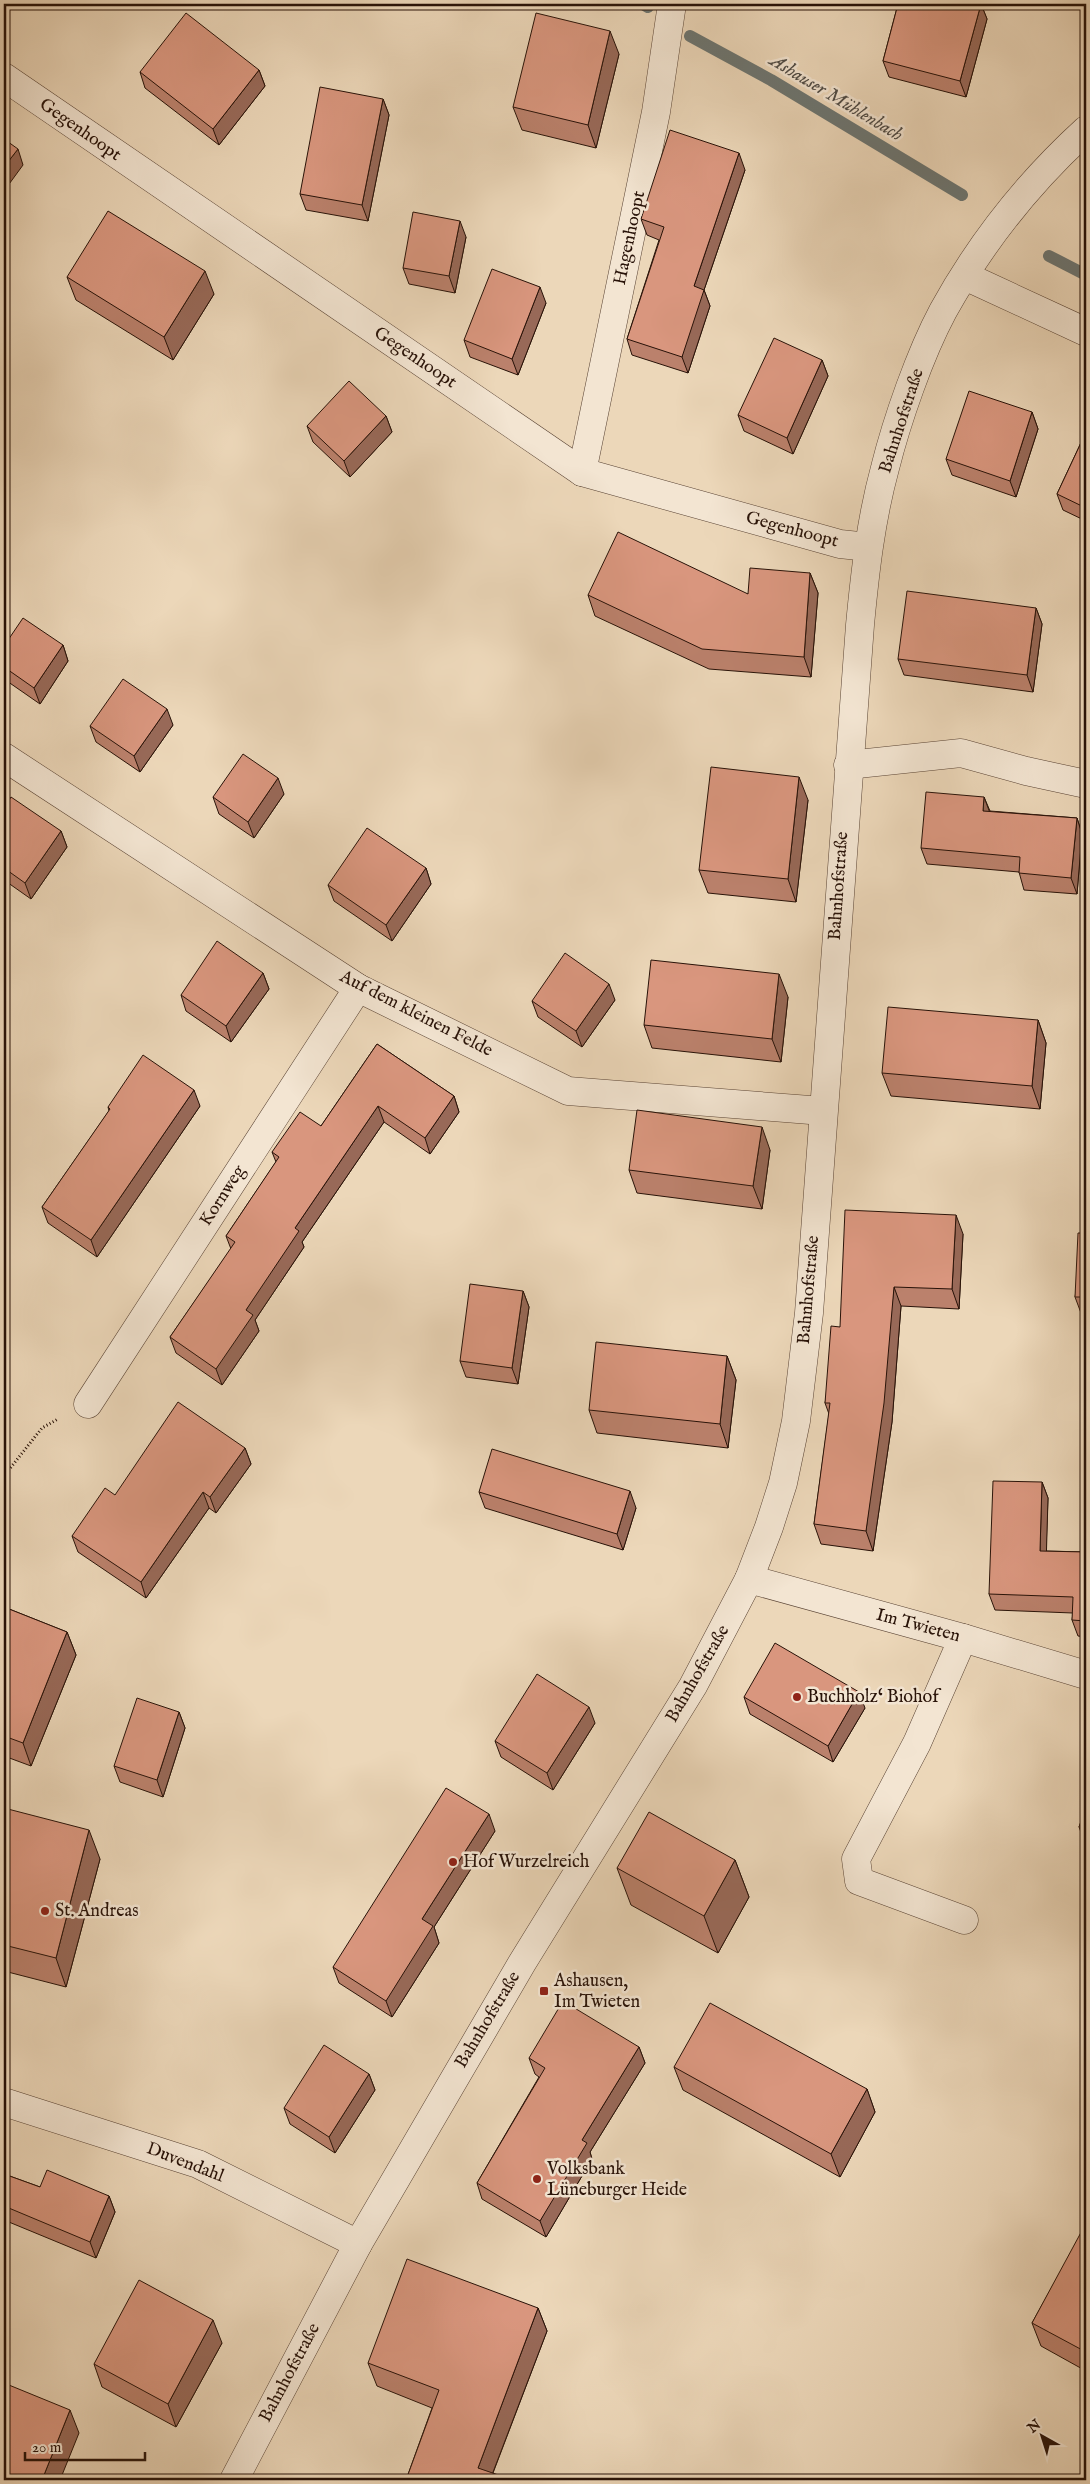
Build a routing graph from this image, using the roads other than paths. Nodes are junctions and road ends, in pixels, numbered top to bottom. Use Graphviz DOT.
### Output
graph roads {
  1 [pos="672,4"];
  2 [pos="4,77"];
  3 [pos="1086,130"];
  4 [pos="965,276"];
  5 [pos="1086,332"];
  6 [pos="582,472"];
  7 [pos="868,548"];
  8 [pos="4,757"];
  9 [pos="848,765"];
  10 [pos="1086,784"];
  11 [pos="358,988"];
  12 [pos="823,1111"];
  13 [pos="88,1404"];
  14 [pos="749,1579"];
  15 [pos="963,1638"];
  16 [pos="1086,1676"];
  17 [pos="964,1920"];
  18 [pos="4,2102"];
  19 [pos="358,2244"];
  20 [pos="234,2480"];
  1 -- 6 [label="street, Hagenhoopt"];
  2 -- 6 [label="street, Gegenhoopt"];
  3 -- 4 [label="street, Bahnhofstraße"];
  4 -- 5 [label="street"];
  4 -- 7 [label="street, Bahnhofstraße"];
  6 -- 7 [label="street, Gegenhoopt"];
  7 -- 9 [label="street, Bahnhofstraße"];
  8 -- 11 [label="street, Auf dem kleinen Felde"];
  9 -- 10 [label="street"];
  9 -- 12 [label="street, Bahnhofstraße"];
  11 -- 12 [label="street, Auf dem kleinen Felde"];
  11 -- 13 [label="street, Kornweg"];
  12 -- 14 [label="street, Bahnhofstraße"];
  14 -- 15 [label="street, Im Twieten"];
  14 -- 19 [label="street, Bahnhofstraße"];
  15 -- 16 [label="street, Im Twieten"];
  15 -- 17 [label="street"];
  18 -- 19 [label="street, Duvendahl"];
  19 -- 20 [label="street, Bahnhofstraße"];
}
